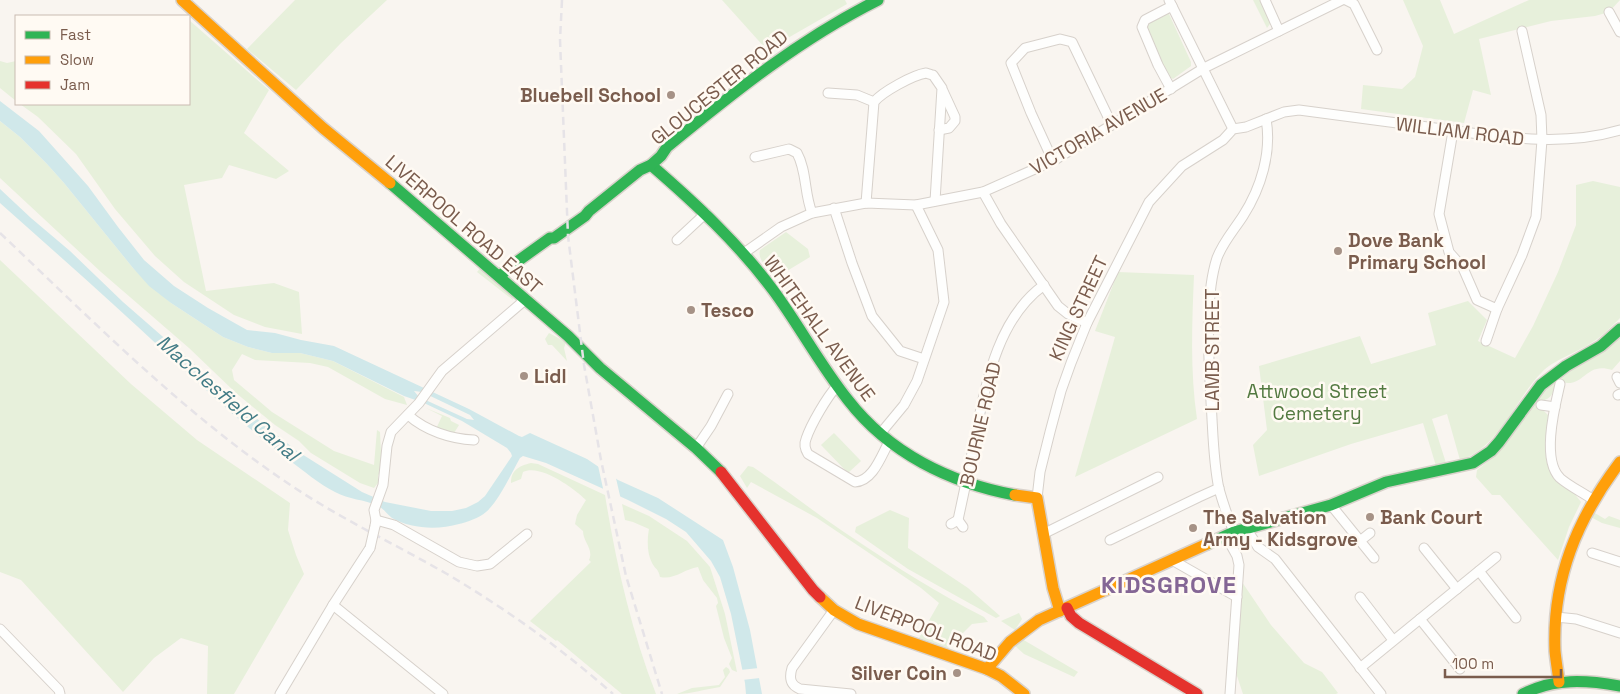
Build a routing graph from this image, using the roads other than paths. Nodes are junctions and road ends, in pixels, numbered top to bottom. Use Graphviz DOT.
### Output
graph roads {
  1 [pos="182,0"];
  2 [pos="878,0"];
  3 [pos="1265,0"];
  4 [pos="1344,0"];
  5 [pos="1171,3"];
  6 [pos="1609,12"];
  7 [pos="1280,30"];
  8 [pos="1522,31"];
  9 [pos="1620,32"];
  10 [pos="1377,50"];
  11 [pos="1204,68"];
  12 [pos="942,88"];
  13 [pos="1171,89"];
  14 [pos="828,93"];
  15 [pos="874,102"];
  16 [pos="1299,110"];
  17 [pos="1266,119"];
  18 [pos="1112,125"];
  19 [pos="1233,129"];
  20 [pos="939,130"];
  21 [pos="1453,130"];
  22 [pos="1620,130"];
  23 [pos="1542,140"];
  24 [pos="755,157"];
  25 [pos="1053,160"];
  26 [pos="651,165"];
  27 [pos="983,192"];
  28 [pos="935,201"];
  29 [pos="866,203"];
  30 [pos="916,205"];
  31 [pos="834,208"];
  32 [pos="706,213"];
  33 [pos="812,213"];
  34 [pos="676,240"];
  35 [pos="744,253"];
  36 [pos="500,276"];
  37 [pos="1044,284"];
  38 [pos="526,300"];
  39 [pos="1497,309"];
  40 [pos="1087,323"];
  41 [pos="1620,329"];
  42 [pos="1486,340"];
  43 [pos="924,359"];
  44 [pos="1560,384"];
  45 [pos="837,386"];
  46 [pos="728,394"];
  47 [pos="1541,405"];
  48 [pos="1555,407"];
  49 [pos="408,416"];
  50 [pos="880,434"];
  51 [pos="474,440"];
  52 [pos="890,442"];
  53 [pos="696,448"];
  54 [pos="1620,462"];
  55 [pos="724,475"];
  56 [pos="1158,477"];
  57 [pos="966,483"];
  58 [pos="1219,488"];
  59 [pos="1037,498"];
  60 [pos="1592,499"];
  61 [pos="1331,505"];
  62 [pos="375,523"];
  63 [pos="957,524"];
  64 [pos="1246,528"];
  65 [pos="527,534"];
  66 [pos="1043,534"];
  67 [pos="1230,534"];
  68 [pos="1370,534"];
  69 [pos="1110,540"];
  70 [pos="1360,541"];
  71 [pos="1424,548"];
  72 [pos="1592,553"];
  73 [pos="1496,557"];
  74 [pos="1374,558"];
  75 [pos="1172,560"];
  76 [pos="1620,562"];
  77 [pos="1479,571"];
  78 [pos="1457,589"];
  79 [pos="1237,597"];
  80 [pos="1360,597"];
  81 [pos="333,605"];
  82 [pos="834,610"];
  83 [pos="1064,610"];
  84 [pos="1556,617"];
  85 [pos="1516,618"];
  86 [pos="1420,619"];
  87 [pos="0,628"];
  88 [pos="1620,633"];
  89 [pos="1393,640"];
  90 [pos="1360,668"];
  91 [pos="1460,669"];
  92 [pos="987,670"];
  93 [pos="1559,682"];
  94 [pos="1015,685"];
  95 [pos="1620,686"];
  96 [pos="793,691"];
  97 [pos="1526,693"];
  98 [pos="60,694"];
  99 [pos="280,694"];
  100 [pos="443,694"];
  101 [pos="851,694"];
  102 [pos="1005,694"];
  103 [pos="1024,694"];
  104 [pos="1197,694"];
  105 [pos="1230,694"];
  106 [pos="1381,694"];
  1 -- 36 [label="street, LIVERPOOL ROAD EAST"];
  2 -- 26 [label="street, GLOUCESTER ROAD"];
  3 -- 7 [label="street"];
  4 -- 7 [label="street, VICTORIA AVENUE"];
  4 -- 10 [label="street"];
  5 -- 11 [label="street"];
  5 -- 13 [label="street"];
  6 -- 9 [label="street"];
  7 -- 11 [label="street, VICTORIA AVENUE"];
  8 -- 23 [label="street"];
  11 -- 13 [label="street, VICTORIA AVENUE"];
  11 -- 19 [label="street"];
  12 -- 15 [label="street"];
  12 -- 20 [label="street"];
  12 -- 20 [label="street"];
  13 -- 18 [label="street, VICTORIA AVENUE"];
  14 -- 15 [label="street"];
  15 -- 29 [label="street"];
  16 -- 17 [label="street, KING STREET"];
  16 -- 21 [label="street, WILLIAM ROAD"];
  17 -- 19 [label="street, KING STREET"];
  17 -- 58 [label="street, LAMB STREET"];
  18 -- 25 [label="street, VICTORIA AVENUE"];
  18 -- 25 [label="street"];
  19 -- 40 [label="street, KING STREET"];
  20 -- 28 [label="street"];
  21 -- 23 [label="street, WILLIAM ROAD"];
  21 -- 39 [label="street"];
  22 -- 23 [label="street, WILLIAM ROAD"];
  23 -- 39 [label="street"];
  24 -- 33 [label="street"];
  25 -- 27 [label="street, VICTORIA AVENUE"];
  26 -- 32 [label="street, WHITEHALL AVENUE"];
  26 -- 36 [label="street, GLOUCESTER ROAD"];
  27 -- 28 [label="street, VICTORIA AVENUE"];
  27 -- 37 [label="street"];
  28 -- 30 [label="street, VICTORIA AVENUE"];
  29 -- 30 [label="street, VICTORIA AVENUE"];
  29 -- 31 [label="street, VICTORIA AVENUE"];
  30 -- 43 [label="street"];
  31 -- 33 [label="street, VICTORIA AVENUE"];
  31 -- 43 [label="street"];
  32 -- 34 [label="street"];
  32 -- 35 [label="street, WHITEHALL AVENUE"];
  33 -- 35 [label="street, VICTORIA AVENUE"];
  35 -- 45 [label="street, WHITEHALL AVENUE"];
  36 -- 38 [label="street, LIVERPOOL ROAD EAST"];
  37 -- 40 [label="street"];
  37 -- 57 [label="street, BOURNE ROAD"];
  38 -- 49 [label="street"];
  38 -- 53 [label="street, LIVERPOOL ROAD EAST"];
  39 -- 42 [label="street"];
  40 -- 59 [label="street, KING STREET"];
  41 -- 61 [label="street"];
  43 -- 50 [label="street"];
  44 -- 48 [label="street"];
  45 -- 50 [label="street, WHITEHALL AVENUE"];
  45 -- 52 [label="street"];
  46 -- 53 [label="street"];
  47 -- 48 [label="street"];
  48 -- 60 [label="street"];
  49 -- 51 [label="street"];
  49 -- 62 [label="street"];
  50 -- 52 [label="street, WHITEHALL AVENUE"];
  52 -- 57 [label="street, WHITEHALL AVENUE"];
  53 -- 55 [label="street, LIVERPOOL ROAD EAST"];
  54 -- 60 [label="street"];
  55 -- 82 [label="street, LIVERPOOL ROAD"];
  56 -- 66 [label="street"];
  57 -- 59 [label="street, WHITEHALL AVENUE"];
  57 -- 63 [label="street, BOURNE ROAD"];
  58 -- 67 [label="street, LAMB STREET"];
  58 -- 69 [label="street"];
  59 -- 66 [label="street, KING STREET"];
  60 -- 84 [label="street"];
  61 -- 64 [label="street"];
  61 -- 70 [label="street"];
  62 -- 65 [label="street"];
  62 -- 81 [label="street, bridge"];
  64 -- 67 [label="street"];
  64 -- 90 [label="street"];
  66 -- 83 [label="street, KING STREET"];
  67 -- 75 [label="street"];
  67 -- 79 [label="street, LAMB STREET"];
  68 -- 70 [label="street"];
  70 -- 74 [label="street"];
  71 -- 78 [label="street"];
  72 -- 76 [label="street"];
  73 -- 77 [label="street"];
  75 -- 79 [label="street"];
  75 -- 83 [label="street"];
  77 -- 78 [label="street"];
  77 -- 85 [label="street"];
  78 -- 86 [label="street"];
  79 -- 105 [label="street, LAMB STREET"];
  80 -- 89 [label="street"];
  81 -- 99 [label="street"];
  81 -- 100 [label="street"];
  82 -- 92 [label="street, LIVERPOOL ROAD"];
  82 -- 96 [label="street"];
  83 -- 92 [label="street"];
  83 -- 104 [label="street"];
  84 -- 88 [label="street"];
  84 -- 93 [label="street"];
  86 -- 89 [label="street"];
  86 -- 91 [label="street"];
  87 -- 98 [label="street"];
  89 -- 90 [label="street"];
  90 -- 106 [label="street"];
  92 -- 94 [label="street, LIVERPOOL ROAD"];
  93 -- 95 [label="street"];
  93 -- 97 [label="street"];
  94 -- 102 [label="street"];
  94 -- 103 [label="street, LIVERPOOL ROAD"];
  96 -- 101 [label="street"];
}
